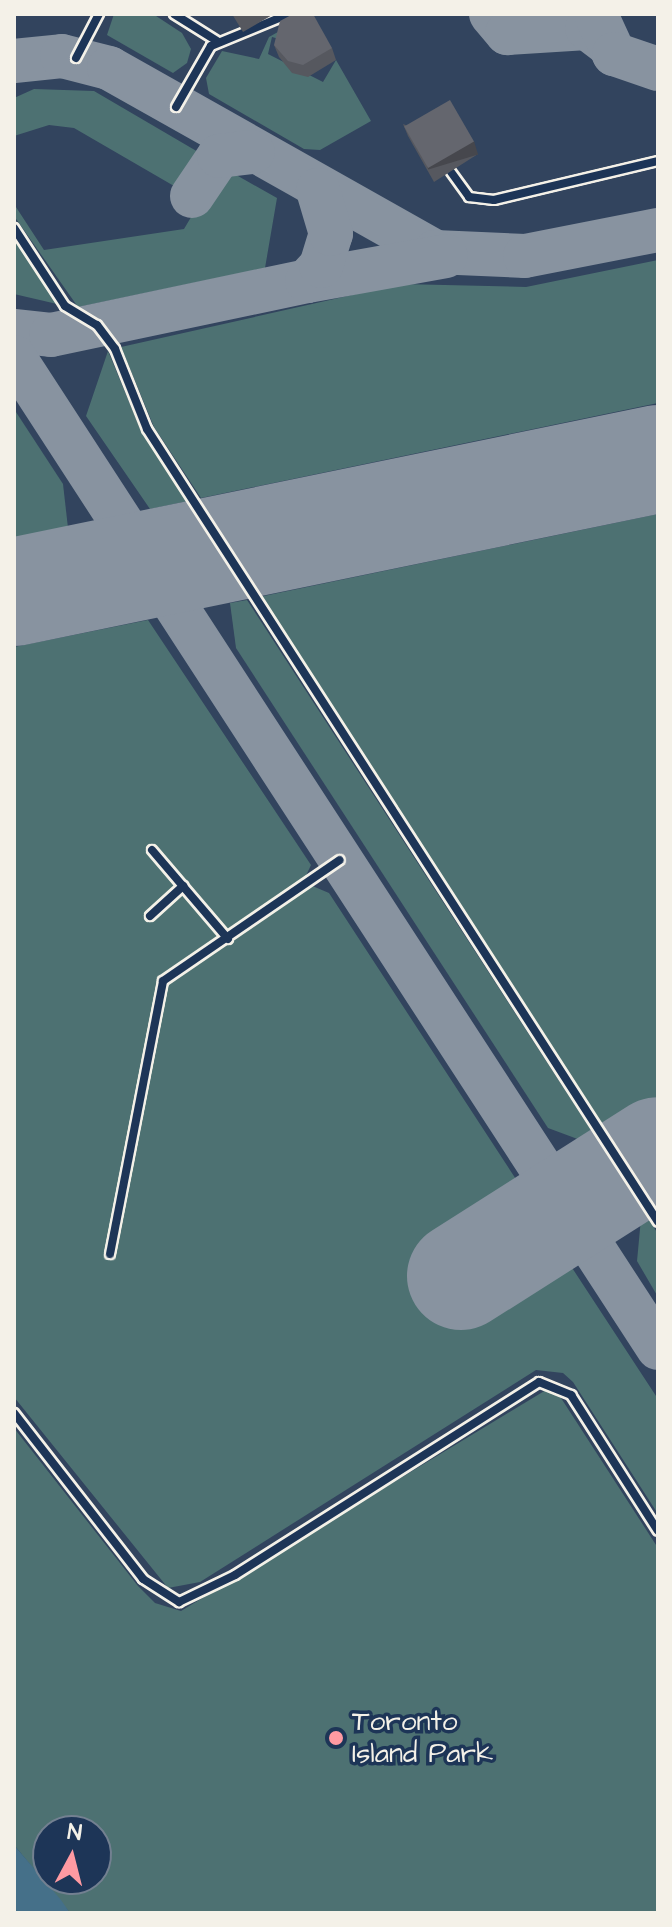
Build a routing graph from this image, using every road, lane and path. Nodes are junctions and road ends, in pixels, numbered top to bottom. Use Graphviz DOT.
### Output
graph roads {
  1 [pos="99,14"];
  2 [pos="174,14"];
  3 [pos="289,14"];
  4 [pos="217,41"];
  5 [pos="76,58"];
  6 [pos="176,107"];
  7 [pos="658,161"];
  8 [pos="451,172"];
  9 [pos="14,228"];
  10 [pos="152,850"];
  11 [pos="340,860"];
  12 [pos="183,886"];
  13 [pos="150,916"];
  14 [pos="228,939"];
  15 [pos="658,1222"];
  16 [pos="110,1254"];
  17 [pos="14,1413"];
  18 [pos="658,1531"];
  1 -- 5 [label="lane"];
  2 -- 4 [label="lane"];
  3 -- 4 [label="lane"];
  4 -- 6 [label="lane"];
  7 -- 8 [label="lane"];
  9 -- 15 [label="lane"];
  10 -- 12 [label="lane"];
  11 -- 14 [label="lane"];
  12 -- 13 [label="lane"];
  12 -- 14 [label="lane"];
  14 -- 16 [label="lane"];
  17 -- 18 [label="lane"];
}
